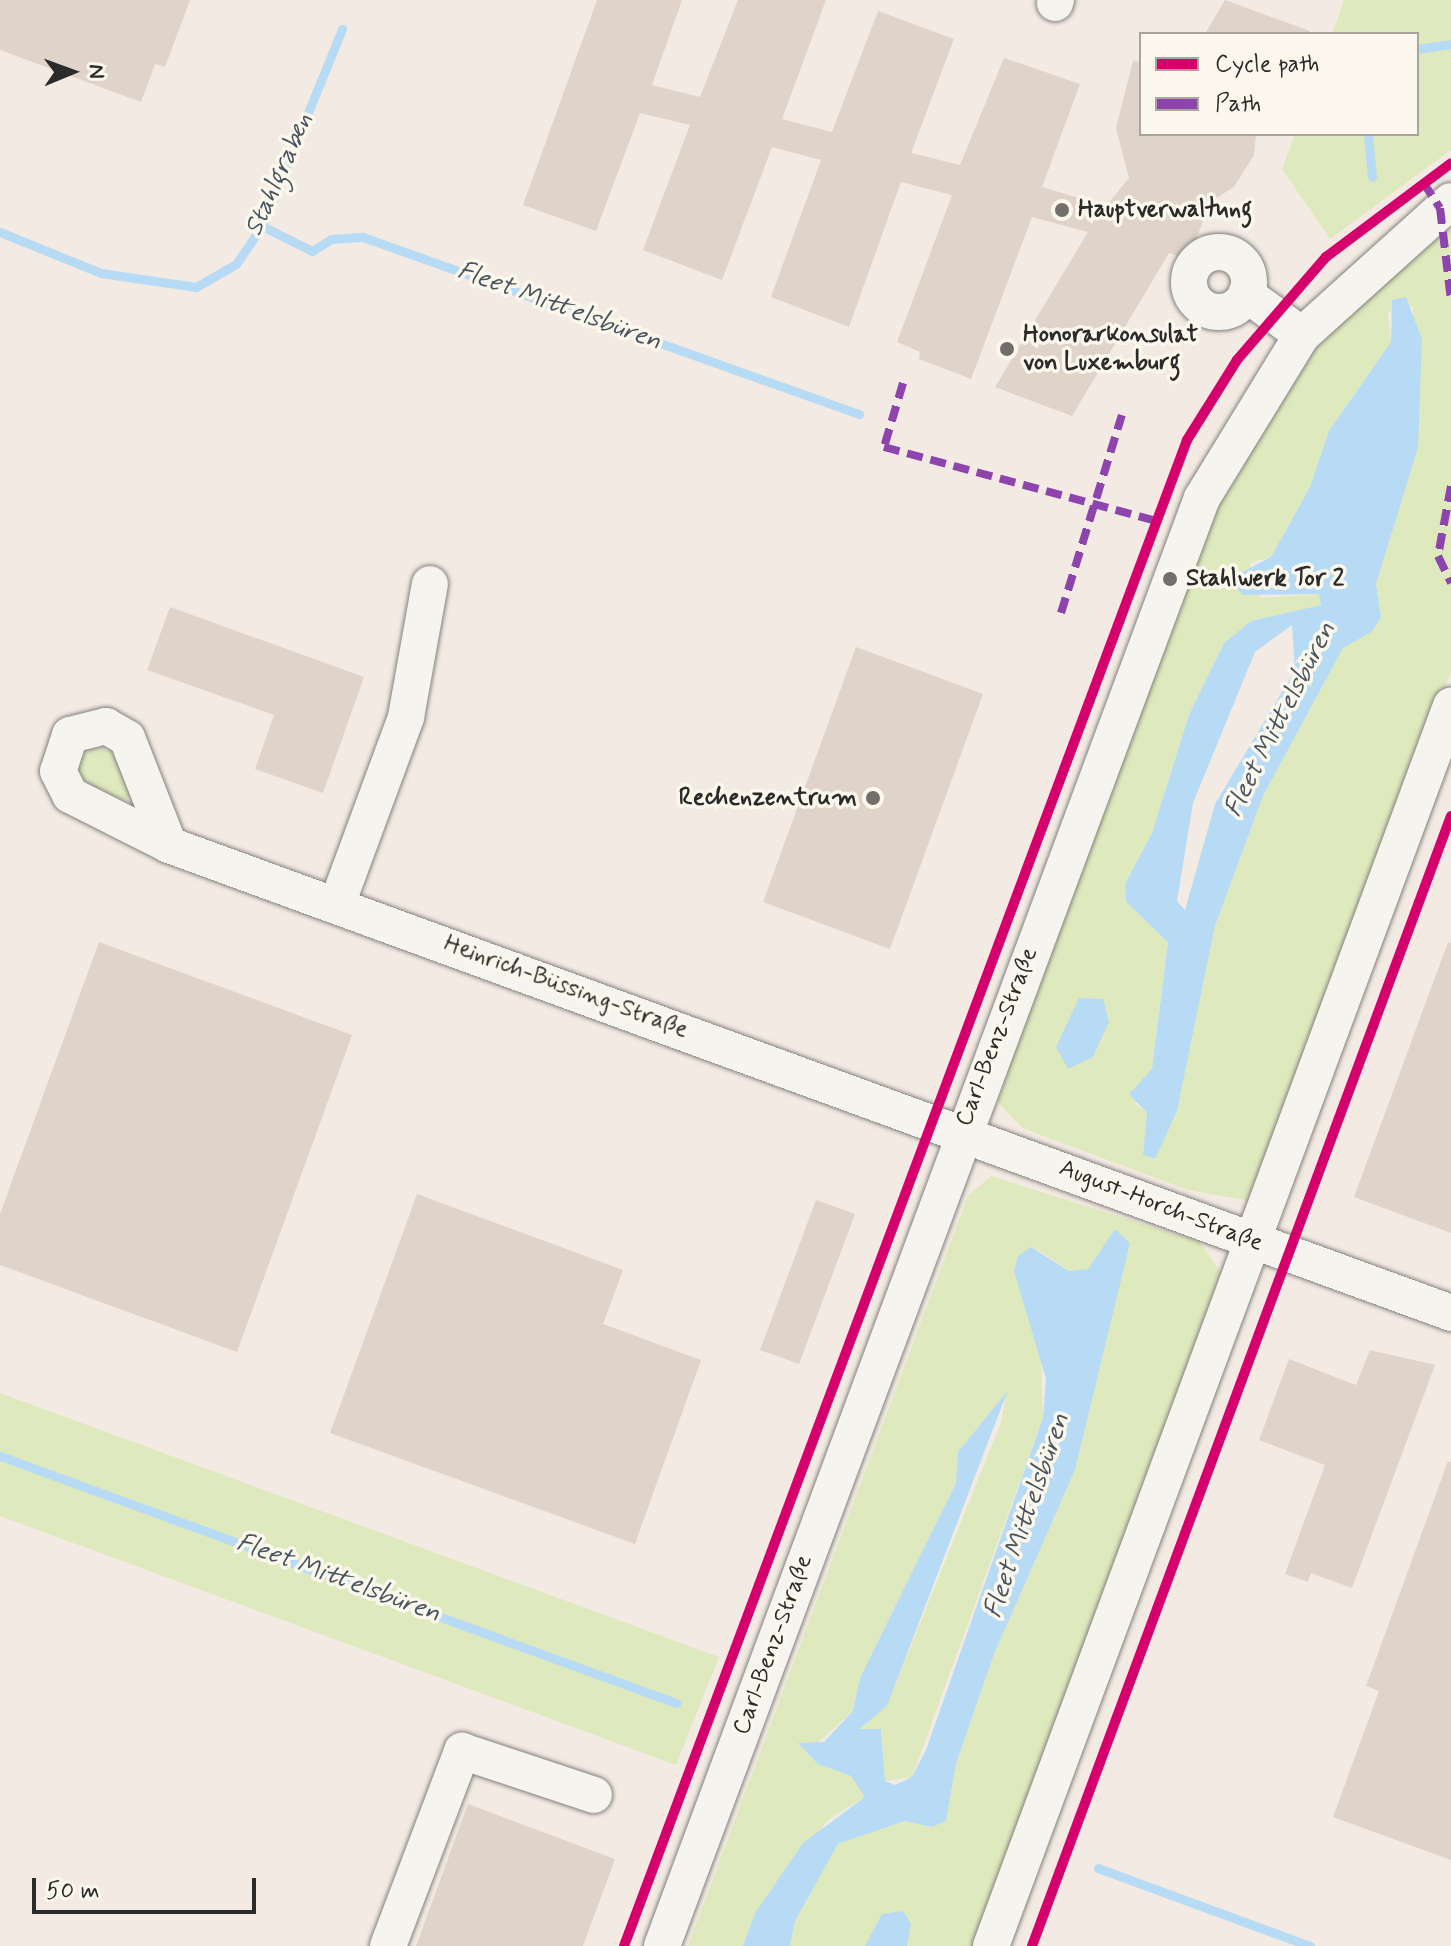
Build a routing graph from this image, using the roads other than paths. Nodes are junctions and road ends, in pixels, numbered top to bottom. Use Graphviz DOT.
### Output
graph roads {
  1 [pos="1451,201"];
  2 [pos="1246,294"];
  3 [pos="1302,335"];
  4 [pos="430,584"];
  5 [pos="1451,706"];
  6 [pos="169,845"];
  7 [pos="337,904"];
  8 [pos="962,1131"];
  9 [pos="1253,1241"];
  10 [pos="1451,1313"];
  11 [pos="594,1795"];
  12 [pos="388,1946"];
  13 [pos="662,1946"];
  14 [pos="991,1946"];
  1 -- 3 [label="street, Carl-Benz-Straße"];
  2 -- 3 [label="street"];
  3 -- 8 [label="street, Carl-Benz-Straße"];
  4 -- 7 [label="street"];
  5 -- 9 [label="street"];
  6 -- 7 [label="street, Heinrich-Büssing-Straße"];
  7 -- 8 [label="street, Heinrich-Büssing-Straße"];
  8 -- 9 [label="street, August-Horch-Straße"];
  8 -- 13 [label="street, Carl-Benz-Straße"];
  9 -- 10 [label="street, August-Horch-Straße"];
  9 -- 14 [label="street"];
  11 -- 12 [label="street"];
}
